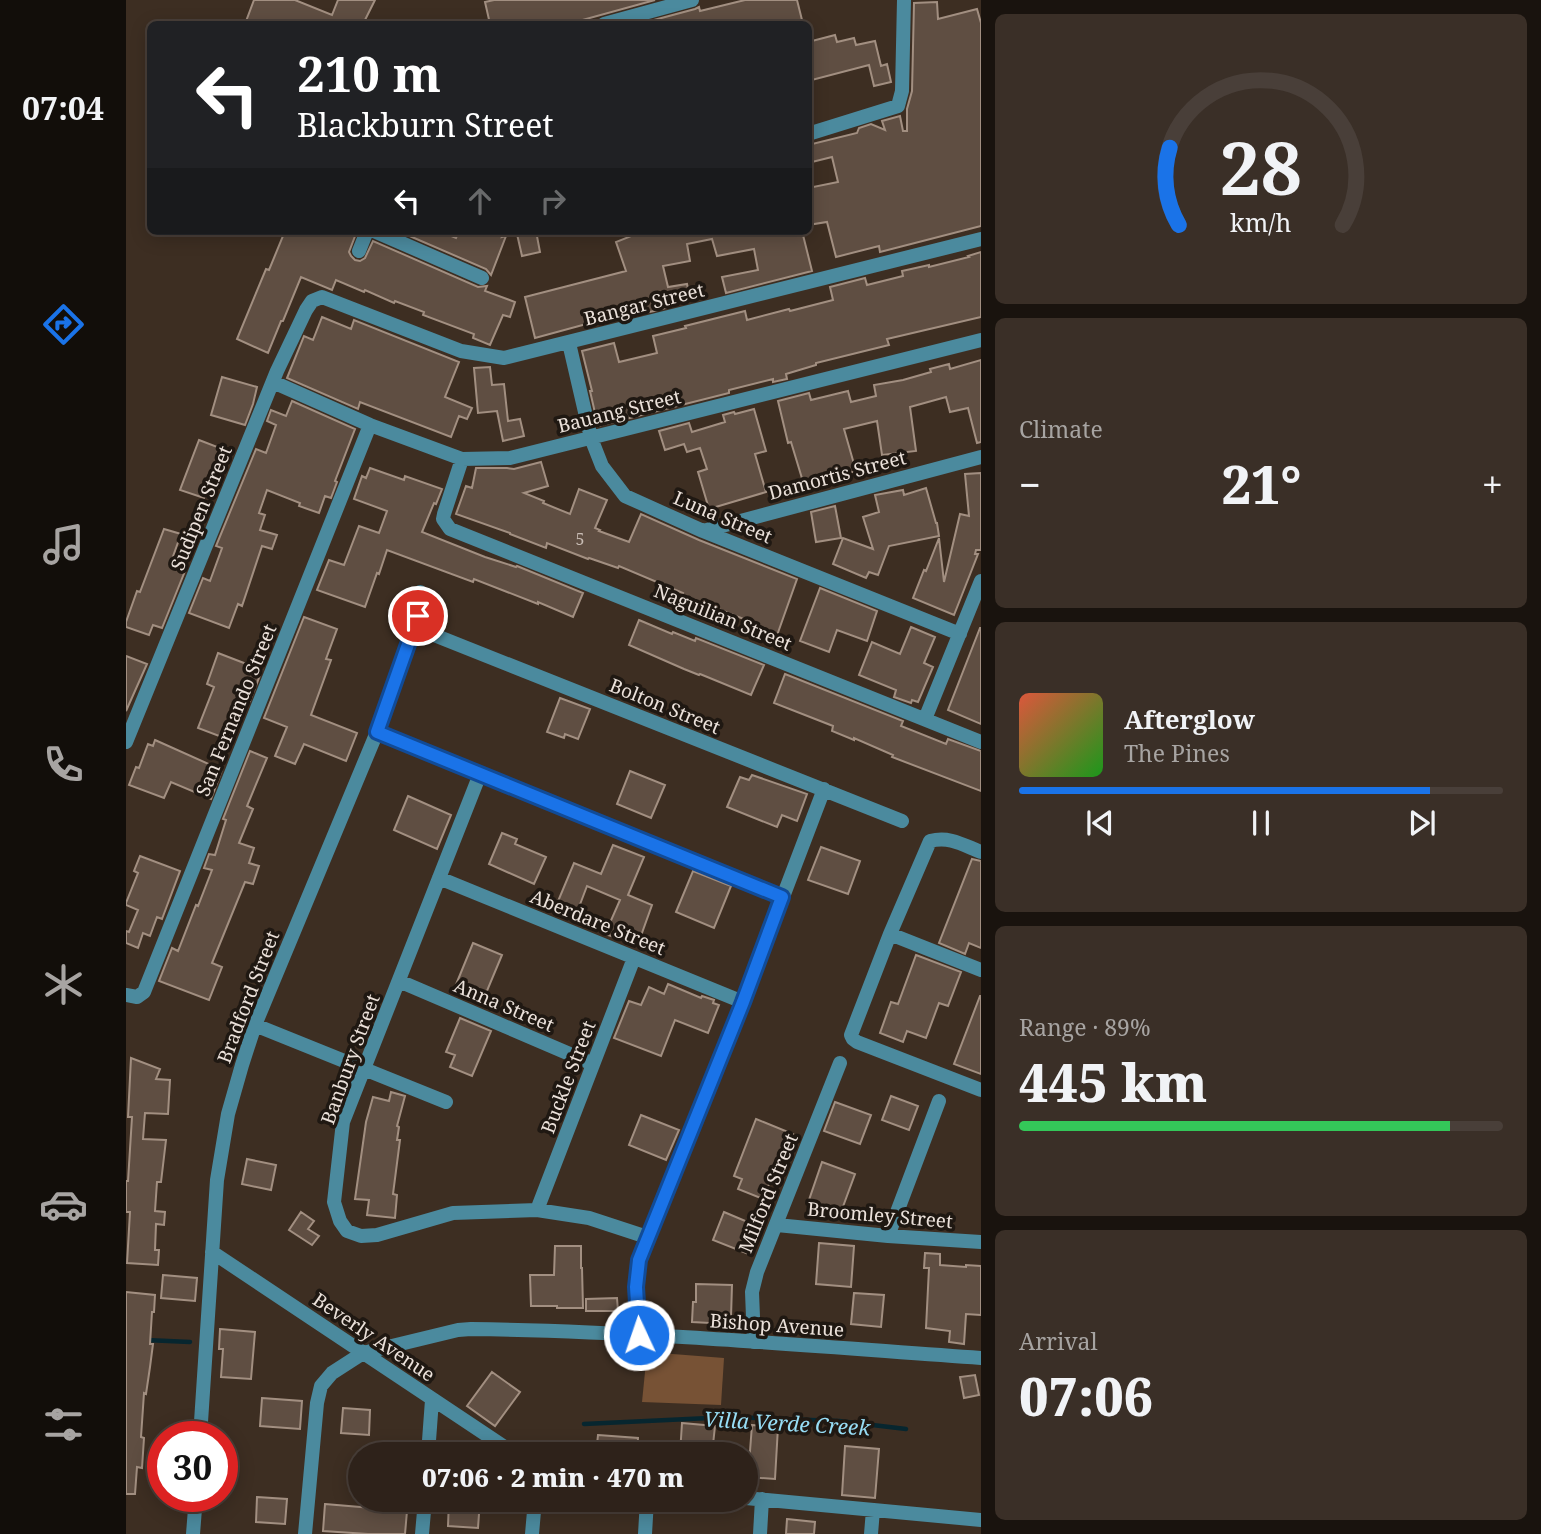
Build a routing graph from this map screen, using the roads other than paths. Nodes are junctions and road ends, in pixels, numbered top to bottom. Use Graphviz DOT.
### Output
graph roads {
  1 [pos="692,0"];
  2 [pos="904,0"];
  3 [pos="621,21"];
  4 [pos="812,133"];
  5 [pos="366,235"];
  6 [pos="383,235"];
  7 [pos="981,239"];
  8 [pos="359,251"];
  9 [pos="482,278"];
  10 [pos="322,297"];
  11 [pos="981,340"];
  12 [pos="569,343"];
  13 [pos="273,382"];
  14 [pos="370,425"];
  15 [pos="591,438"];
  16 [pos="981,457"];
  17 [pos="462,458"];
  18 [pos="703,531"];
  19 [pos="981,581"];
  20 [pos="420,592"];
  21 [pos="414,627"];
  22 [pos="960,634"];
  23 [pos="925,719"];
  24 [pos="377,732"];
  25 [pos="126,742"];
  26 [pos="981,742"];
  27 [pos="480,774"];
  28 [pos="824,789"];
  29 [pos="902,821"];
  30 [pos="981,852"];
  31 [pos="439,878"];
  32 [pos="782,897"];
  33 [pos="890,934"];
  34 [pos="634,958"];
  35 [pos="981,970"];
  36 [pos="399,981"];
  37 [pos="126,995"];
  38 [pos="743,1002"];
  39 [pos="255,1025"];
  40 [pos="840,1062"];
  41 [pos="593,1064"];
  42 [pos="364,1069"];
  43 [pos="981,1090"];
  44 [pos="939,1101"];
  45 [pos="446,1102"];
  46 [pos="537,1210"];
  47 [pos="777,1225"];
  48 [pos="888,1236"];
  49 [pos="647,1237"];
  50 [pos="981,1242"];
  51 [pos="212,1252"];
  52 [pos="639,1335"];
  53 [pos="754,1342"];
  54 [pos="363,1353"];
  55 [pos="981,1358"];
  56 [pos="432,1400"];
  57 [pos="201,1421"];
  58 [pos="429,1442"];
  59 [pos="497,1442"];
  60 [pos="758,1499"];
  61 [pos="762,1499"];
  62 [pos="873,1510"];
  63 [pos="195,1512"];
  64 [pos="424,1512"];
  65 [pos="534,1512"];
  66 [pos="646,1512"];
  67 [pos="981,1520"];
  68 [pos="193,1534"];
  69 [pos="305,1534"];
  70 [pos="422,1534"];
  71 [pos="532,1534"];
  72 [pos="645,1534"];
  73 [pos="760,1534"];
  74 [pos="871,1534"];
  1 -- 3 [label="street"];
  2 -- 4 [label="street"];
  5 -- 8 [label="street"];
  6 -- 9 [label="street"];
  7 -- 12 [label="street, Bangar Street"];
  10 -- 12 [label="street, Bangar Street"];
  10 -- 13 [label="street, Sudipen Street"];
  11 -- 15 [label="street, Bauang Street"];
  12 -- 15 [label="street, Luna Street"];
  13 -- 14 [label="street, Bauang Street"];
  13 -- 25 [label="street, Sudipen Street"];
  14 -- 17 [label="street, Bauang Street"];
  14 -- 37 [label="street, San Fernando Street"];
  15 -- 17 [label="street, Bauang Street"];
  15 -- 18 [label="street, Luna Street"];
  16 -- 18 [label="street, Damortis Street"];
  17 -- 23 [label="street, Naguilian Street"];
  18 -- 22 [label="street, Luna Street"];
  19 -- 22 [label="street"];
  20 -- 21 [label="street, Bradford Street"];
  21 -- 24 [label="street, Bradford Street"];
  21 -- 28 [label="street, Bolton Street"];
  22 -- 23 [label="street"];
  23 -- 26 [label="street, Naguilian Street"];
  24 -- 27 [label="street"];
  24 -- 39 [label="street, Bradford Street"];
  27 -- 31 [label="street, Banbury Street"];
  27 -- 32 [label="street"];
  28 -- 29 [label="street, Bolton Street"];
  28 -- 32 [label="street"];
  30 -- 33 [label="street"];
  31 -- 34 [label="street, Aberdare Street"];
  31 -- 36 [label="street, Banbury Street"];
  32 -- 38 [label="street"];
  33 -- 35 [label="street"];
  33 -- 43 [label="street"];
  34 -- 38 [label="street, Aberdare Street"];
  34 -- 41 [label="street, Buckle Street"];
  36 -- 41 [label="street, Anna Street"];
  36 -- 42 [label="street, Banbury Street"];
  38 -- 49 [label="street"];
  39 -- 42 [label="street"];
  39 -- 51 [label="street, Bradford Street"];
  40 -- 47 [label="street, Milford Street"];
  41 -- 46 [label="street, Buckle Street"];
  42 -- 45 [label="street"];
  42 -- 46 [label="street, Banbury Street"];
  44 -- 48 [label="street"];
  46 -- 49 [label="street, Banbury Street"];
  47 -- 48 [label="street, Broomley Street"];
  47 -- 53 [label="street, Milford Street"];
  48 -- 50 [label="street, Broomley Street"];
  49 -- 52 [label="street"];
  51 -- 54 [label="street, Beverly Avenue"];
  51 -- 57 [label="street, Bradford Street"];
  52 -- 53 [label="street, Bishop Avenue"];
  52 -- 54 [label="street, Bishop Avenue"];
  53 -- 55 [label="street, Bishop Avenue"];
  54 -- 56 [label="street, Beverly Avenue"];
  54 -- 69 [label="street, Bishop Avenue"];
  56 -- 58 [label="street"];
  56 -- 59 [label="street, Beverly Avenue"];
  60 -- 61 [label="street"];
  61 -- 62 [label="street"];
  61 -- 73 [label="street"];
  62 -- 67 [label="street"];
  62 -- 74 [label="street"];
  63 -- 68 [label="street"];
  64 -- 70 [label="street"];
  65 -- 71 [label="street"];
  66 -- 72 [label="street"];
}
